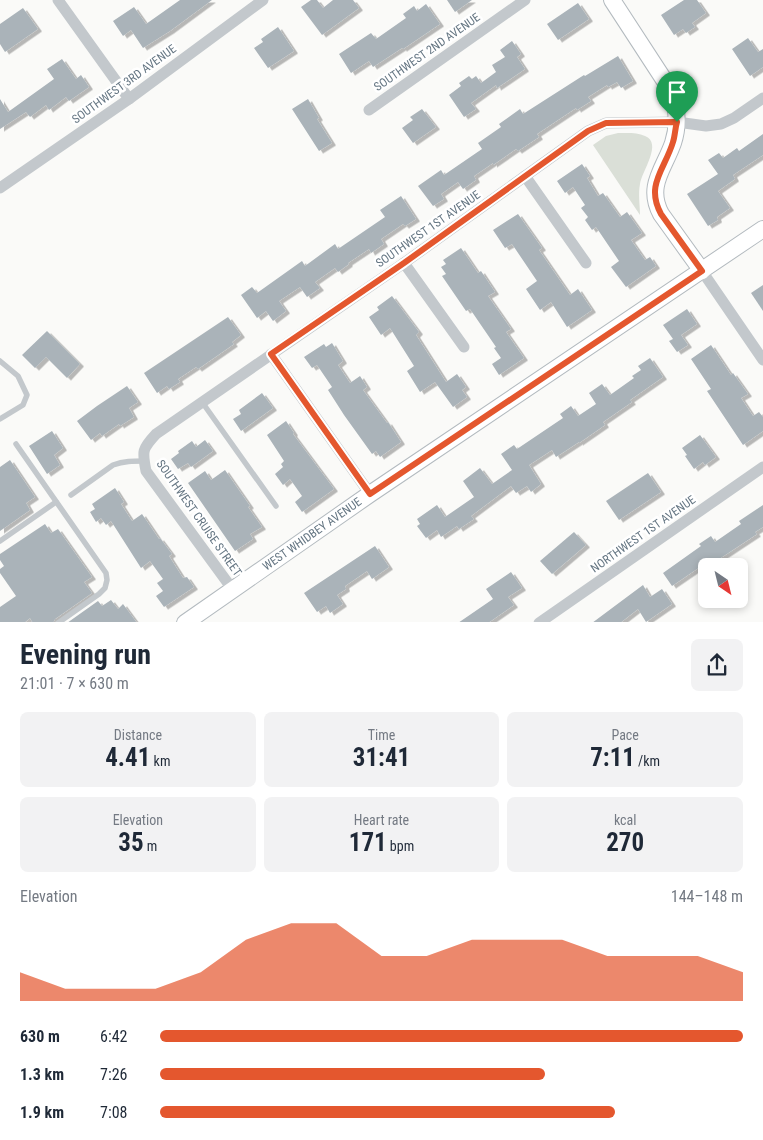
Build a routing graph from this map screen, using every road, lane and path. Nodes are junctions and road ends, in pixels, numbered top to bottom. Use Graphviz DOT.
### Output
graph roads {
  1 [pos="58,0"];
  2 [pos="263,0"];
  3 [pos="525,0"];
  4 [pos="612,0"];
  5 [pos="763,98"];
  6 [pos="129,99"];
  7 [pos="369,110"];
  8 [pos="677,122"];
  9 [pos="525,176"];
  10 [pos="0,188"];
  11 [pos="763,229"];
  12 [pos="404,263"];
  13 [pos="586,263"];
  14 [pos="702,271"];
  15 [pos="464,347"];
  16 [pos="271,354"];
  17 [pos="763,360"];
  18 [pos="0,361"];
  19 [pos="202,402"];
  20 [pos="0,419"];
  21 [pos="16,444"];
  22 [pos="144,461"];
  23 [pos="763,467"];
  24 [pos="370,494"];
  25 [pos="71,495"];
  26 [pos="56,502"];
  27 [pos="276,506"];
  28 [pos="0,541"];
  29 [pos="233,590"];
  30 [pos="58,622"];
  31 [pos="185,622"];
  32 [pos="539,622"];
  1 -- 6 [label="street"];
  2 -- 6 [label="street, SOUTHWEST 3RD AVENUE"];
  3 -- 7 [label="street, SOUTHWEST 2ND AVENUE"];
  4 -- 8 [label="street"];
  5 -- 8 [label="street, SOUTHWEST 1ST AVENUE"];
  6 -- 10 [label="street, SOUTHWEST 3RD AVENUE"];
  8 -- 9 [label="street, SOUTHWEST 1ST AVENUE"];
  8 -- 14 [label="street"];
  9 -- 12 [label="street, SOUTHWEST 1ST AVENUE"];
  9 -- 13 [label="street"];
  11 -- 14 [label="street, WEST WHIDBEY AVENUE"];
  12 -- 15 [label="street"];
  12 -- 16 [label="street, SOUTHWEST 1ST AVENUE"];
  14 -- 17 [label="street"];
  14 -- 24 [label="street, WEST WHIDBEY AVENUE"];
  16 -- 19 [label="street, SOUTHWEST 1ST AVENUE"];
  16 -- 24 [label="street"];
  18 -- 20 [label="lane"];
  19 -- 22 [label="street, SOUTHWEST 1ST AVENUE"];
  19 -- 27 [label="lane"];
  21 -- 26 [label="lane"];
  22 -- 25 [label="lane"];
  22 -- 29 [label="street, SOUTHWEST CRUISE STREET"];
  23 -- 32 [label="street, NORTHWEST 1ST AVENUE"];
  24 -- 29 [label="street, WEST WHIDBEY AVENUE"];
  26 -- 28 [label="lane"];
  26 -- 30 [label="lane"];
  29 -- 31 [label="street, WEST WHIDBEY AVENUE"];
}
